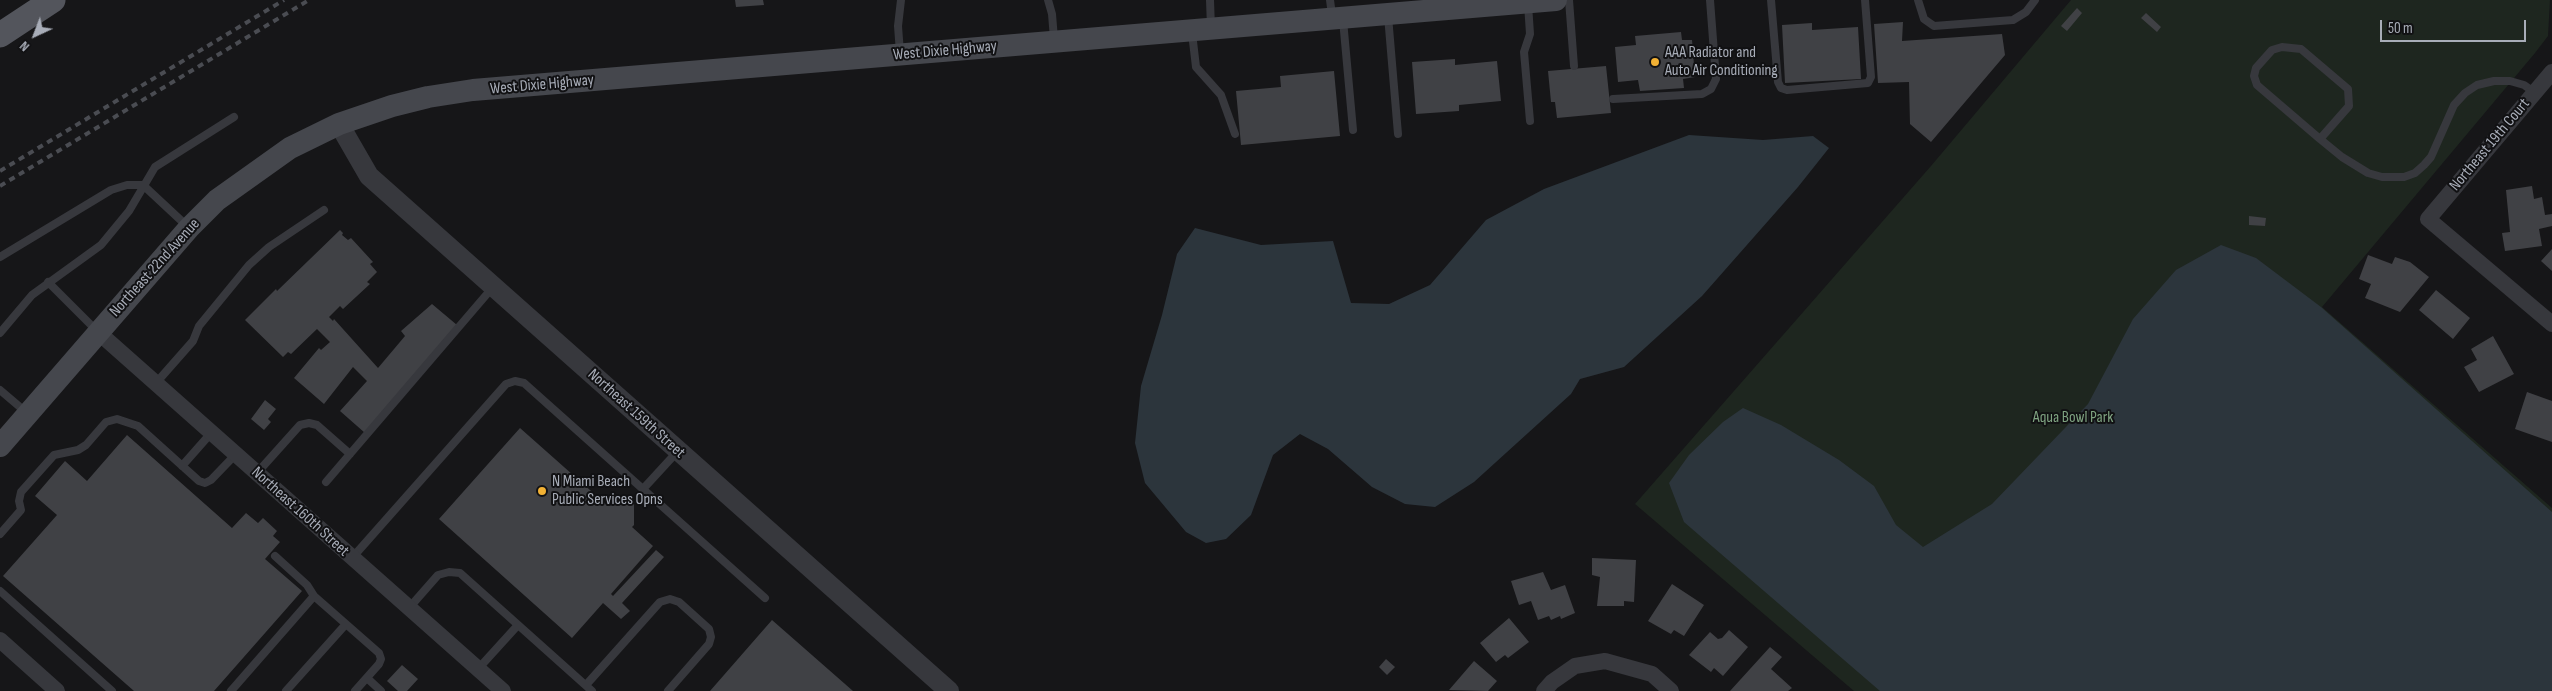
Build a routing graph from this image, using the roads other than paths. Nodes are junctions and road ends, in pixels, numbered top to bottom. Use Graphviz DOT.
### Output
graph roads {
  1 [pos="53,0"];
  2 [pos="901,0"];
  3 [pos="1048,0"];
  4 [pos="1210,0"];
  5 [pos="1556,0"];
  6 [pos="1570,0"];
  7 [pos="1710,0"];
  8 [pos="1771,0"];
  9 [pos="1865,0"];
  10 [pos="1918,0"];
  11 [pos="2035,0"];
  12 [pos="1528,2"];
  13 [pos="1459,4"];
  14 [pos="1335,12"];
  15 [pos="1388,14"];
  16 [pos="1202,29"];
  17 [pos="0,35"];
  18 [pos="1054,42"];
  19 [pos="900,55"];
  20 [pos="1574,66"];
  21 [pos="2552,72"];
  22 [pos="2534,92"];
  23 [pos="1613,99"];
  24 [pos="234,117"];
  25 [pos="1530,121"];
  26 [pos="339,124"];
  27 [pos="1353,130"];
  28 [pos="1235,134"];
  29 [pos="1398,134"];
  30 [pos="2320,139"];
  31 [pos="143,185"];
  32 [pos="324,210"];
  33 [pos="189,228"];
  34 [pos="0,257"];
  35 [pos="48,282"];
  36 [pos="493,287"];
  37 [pos="2552,324"];
  38 [pos="98,332"];
  39 [pos="0,333"];
  40 [pos="156,383"];
  41 [pos="0,390"];
  42 [pos="28,414"];
  43 [pos="212,432"];
  44 [pos="0,446"];
  45 [pos="678,451"];
  46 [pos="236,454"];
  47 [pos="350,454"];
  48 [pos="182,466"];
  49 [pos="257,473"];
  50 [pos="326,482"];
  51 [pos="643,489"];
  52 [pos="0,534"];
  53 [pos="275,556"];
  54 [pos="352,558"];
  55 [pos="0,591"];
  56 [pos="314,596"];
  57 [pos="765,598"];
  58 [pos="409,608"];
  59 [pos="346,624"];
  60 [pos="518,625"];
  61 [pos="0,640"];
  62 [pos="478,669"];
  63 [pos="367,678"];
  64 [pos="589,688"];
  65 [pos="57,691"];
  66 [pos="112,691"];
  67 [pos="231,691"];
  68 [pos="286,691"];
  69 [pos="355,691"];
  70 [pos="381,691"];
  71 [pos="503,691"];
  72 [pos="668,691"];
  73 [pos="949,691"];
  74 [pos="1544,691"];
  75 [pos="1671,691"];
  1 -- 17 [label="main road"];
  2 -- 19 [label="lane"];
  3 -- 18 [label="lane"];
  4 -- 16 [label="lane"];
  5 -- 12 [label="main road, West Dixie Highway"];
  6 -- 20 [label="lane"];
  7 -- 23 [label="lane"];
  8 -- 9 [label="lane"];
  10 -- 11 [label="lane"];
  12 -- 13 [label="main road, West Dixie Highway"];
  12 -- 25 [label="lane"];
  13 -- 15 [label="main road, West Dixie Highway"];
  14 -- 15 [label="main road, West Dixie Highway"];
  14 -- 16 [label="main road, West Dixie Highway"];
  14 -- 27 [label="lane"];
  15 -- 29 [label="lane"];
  16 -- 18 [label="main road, West Dixie Highway"];
  16 -- 28 [label="lane"];
  18 -- 19 [label="main road, West Dixie Highway"];
  19 -- 26 [label="main road, West Dixie Highway"];
  21 -- 22 [label="street, Northeast 19th Court"];
  22 -- 30 [label="lane"];
  22 -- 37 [label="street, Northeast 19th Court"];
  24 -- 31 [label="lane"];
  26 -- 33 [label="main road, Northeast 22nd Avenue"];
  26 -- 36 [label="street, Northeast 159th Street"];
  30 -- 30 [label="lane"];
  31 -- 33 [label="lane"];
  31 -- 34 [label="lane"];
  31 -- 35 [label="lane"];
  32 -- 40 [label="lane"];
  33 -- 38 [label="main road, Northeast 22nd Avenue"];
  35 -- 38 [label="lane"];
  35 -- 39 [label="lane"];
  36 -- 45 [label="street, Northeast 159th Street"];
  36 -- 47 [label="lane"];
  38 -- 40 [label="street, Northeast 160th Street"];
  38 -- 42 [label="main road, Northeast 22nd Avenue"];
  40 -- 43 [label="street, Northeast 160th Street"];
  41 -- 42 [label="lane"];
  42 -- 44 [label="main road, Northeast 22nd Avenue"];
  43 -- 46 [label="street, Northeast 160th Street"];
  43 -- 48 [label="lane"];
  45 -- 51 [label="lane"];
  45 -- 73 [label="street, Northeast 159th Street"];
  46 -- 48 [label="lane"];
  46 -- 49 [label="street, Northeast 160th Street"];
  47 -- 49 [label="lane"];
  47 -- 50 [label="lane"];
  48 -- 52 [label="lane"];
  49 -- 54 [label="street, Northeast 160th Street"];
  51 -- 54 [label="lane"];
  51 -- 57 [label="lane"];
  53 -- 56 [label="lane"];
  54 -- 58 [label="street, Northeast 160th Street"];
  55 -- 66 [label="lane"];
  56 -- 59 [label="lane"];
  56 -- 67 [label="lane"];
  58 -- 60 [label="lane"];
  58 -- 62 [label="street, Northeast 160th Street"];
  59 -- 63 [label="lane"];
  59 -- 68 [label="lane"];
  60 -- 62 [label="lane"];
  60 -- 64 [label="lane"];
  61 -- 65 [label="street"];
  62 -- 71 [label="street, Northeast 160th Street"];
  63 -- 69 [label="lane"];
  63 -- 70 [label="lane"];
  64 -- 72 [label="lane"];
  74 -- 75 [label="street"];
}
